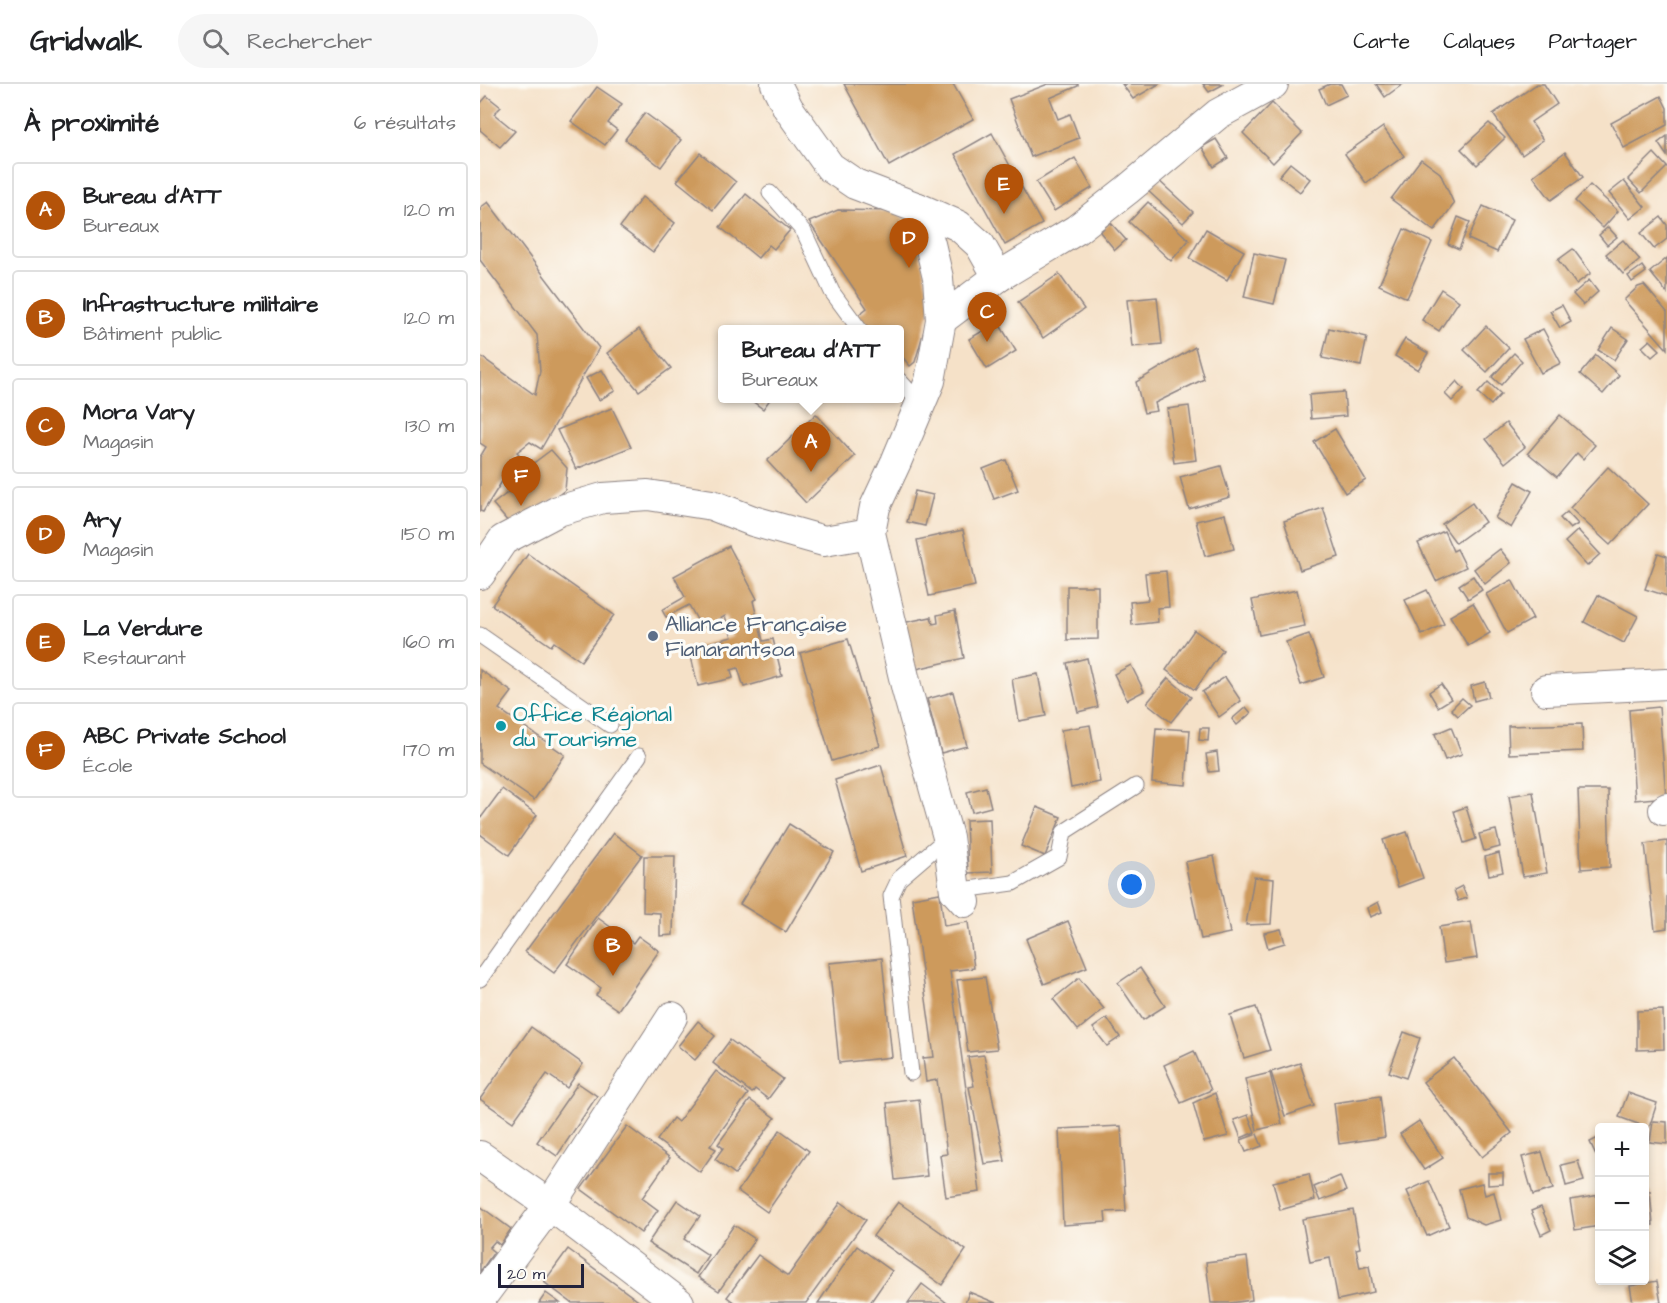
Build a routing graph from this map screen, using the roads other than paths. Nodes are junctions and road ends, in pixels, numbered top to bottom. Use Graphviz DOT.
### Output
graph roads {
  1 [pos="776,84"];
  2 [pos="1274,84"];
  3 [pos="770,193"];
  4 [pos="918,208"];
  5 [pos="998,277"];
  6 [pos="941,320"];
  7 [pos="856,325"];
  8 [pos="904,385"];
  9 [pos="921,404"];
  10 [pos="870,533"];
  11 [pos="480,574"];
  12 [pos="480,635"];
  13 [pos="1667,684"];
  14 [pos="1546,690"];
  15 [pos="610,725"];
  16 [pos="639,756"];
  17 [pos="1136,786"];
  18 [pos="948,837"];
  19 [pos="960,896"];
  20 [pos="480,979"];
  21 [pos="672,1017"];
  22 [pos="911,1073"];
  23 [pos="480,1156"];
  24 [pos="550,1205"];
  25 [pos="480,1299"];
  26 [pos="679,1303"];
  1 -- 4 [label="street"];
  2 -- 5 [label="street"];
  3 -- 7 [label="lane"];
  4 -- 5 [label="street"];
  4 -- 6 [label="street"];
  5 -- 6 [label="street"];
  6 -- 9 [label="street"];
  8 -- 9 [label="lane"];
  9 -- 10 [label="street"];
  10 -- 11 [label="street"];
  10 -- 18 [label="street"];
  12 -- 15 [label="lane"];
  13 -- 14 [label="street"];
  16 -- 20 [label="lane"];
  17 -- 19 [label="lane"];
  18 -- 19 [label="street"];
  18 -- 22 [label="lane"];
  21 -- 24 [label="street"];
  23 -- 24 [label="street"];
  24 -- 25 [label="street"];
  24 -- 26 [label="street"];
}
